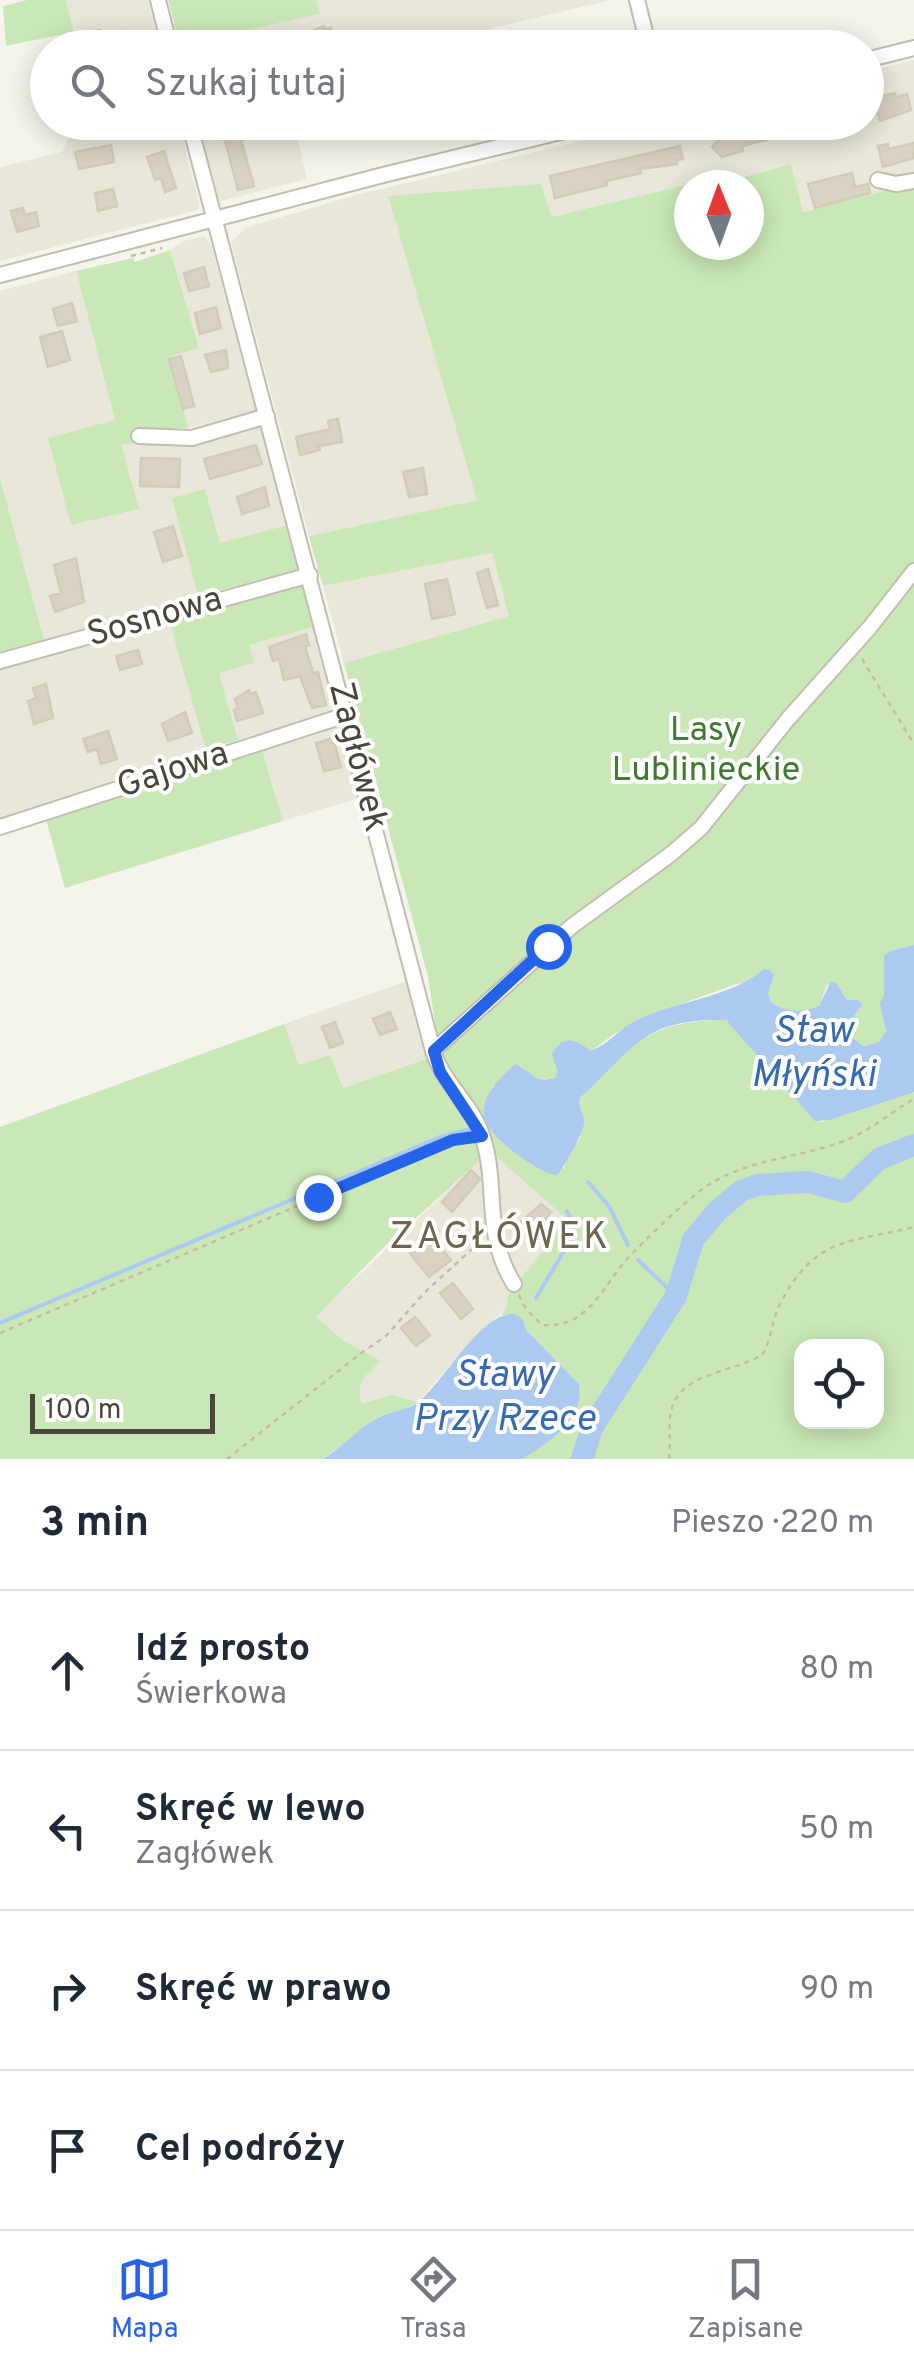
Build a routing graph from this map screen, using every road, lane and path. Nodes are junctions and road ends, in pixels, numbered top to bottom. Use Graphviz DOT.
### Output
graph roads {
  1 [pos="158,0"];
  2 [pos="637,0"];
  3 [pos="166,30"];
  4 [pos="645,30"];
  5 [pos="914,48"];
  6 [pos="884,56"];
  7 [pos="194,140"];
  8 [pos="530,140"];
  9 [pos="878,180"];
  10 [pos="914,181"];
  11 [pos="214,219"];
  12 [pos="0,275"];
  13 [pos="267,416"];
  14 [pos="139,436"];
  15 [pos="914,571"];
  16 [pos="310,575"];
  17 [pos="853,645"];
  18 [pos="0,661"];
  19 [pos="346,715"];
  20 [pos="914,744"];
  21 [pos="0,827"];
  22 [pos="434,1051"];
  23 [pos="914,1099"];
  24 [pos="482,1136"];
  25 [pos="914,1227"];
  26 [pos="494,1230"];
  27 [pos="514,1284"];
  28 [pos="0,1332"];
  29 [pos="228,1459"];
  30 [pos="669,1459"];
  1 -- 3 [label="street"];
  2 -- 4 [label="street"];
  5 -- 6 [label="street"];
  7 -- 11 [label="street, Zagłówek"];
  8 -- 11 [label="street"];
  9 -- 10 [label="street"];
  11 -- 12 [label="street"];
  11 -- 13 [label="street, Zagłówek"];
  13 -- 14 [label="street"];
  13 -- 16 [label="street, Zagłówek"];
  15 -- 17 [label="street"];
  16 -- 18 [label="street, Sosnowa"];
  16 -- 19 [label="street, Zagłówek"];
  17 -- 20 [label="path"];
  17 -- 22 [label="street"];
  19 -- 21 [label="street, Gajowa"];
  19 -- 22 [label="street, Zagłówek"];
  22 -- 24 [label="street, Zagłówek"];
  23 -- 27 [label="path"];
  24 -- 26 [label="street, Zagłówek"];
  24 -- 28 [label="path"];
  25 -- 30 [label="path"];
  26 -- 27 [label="street, Zagłówek"];
  26 -- 29 [label="path"];
}
